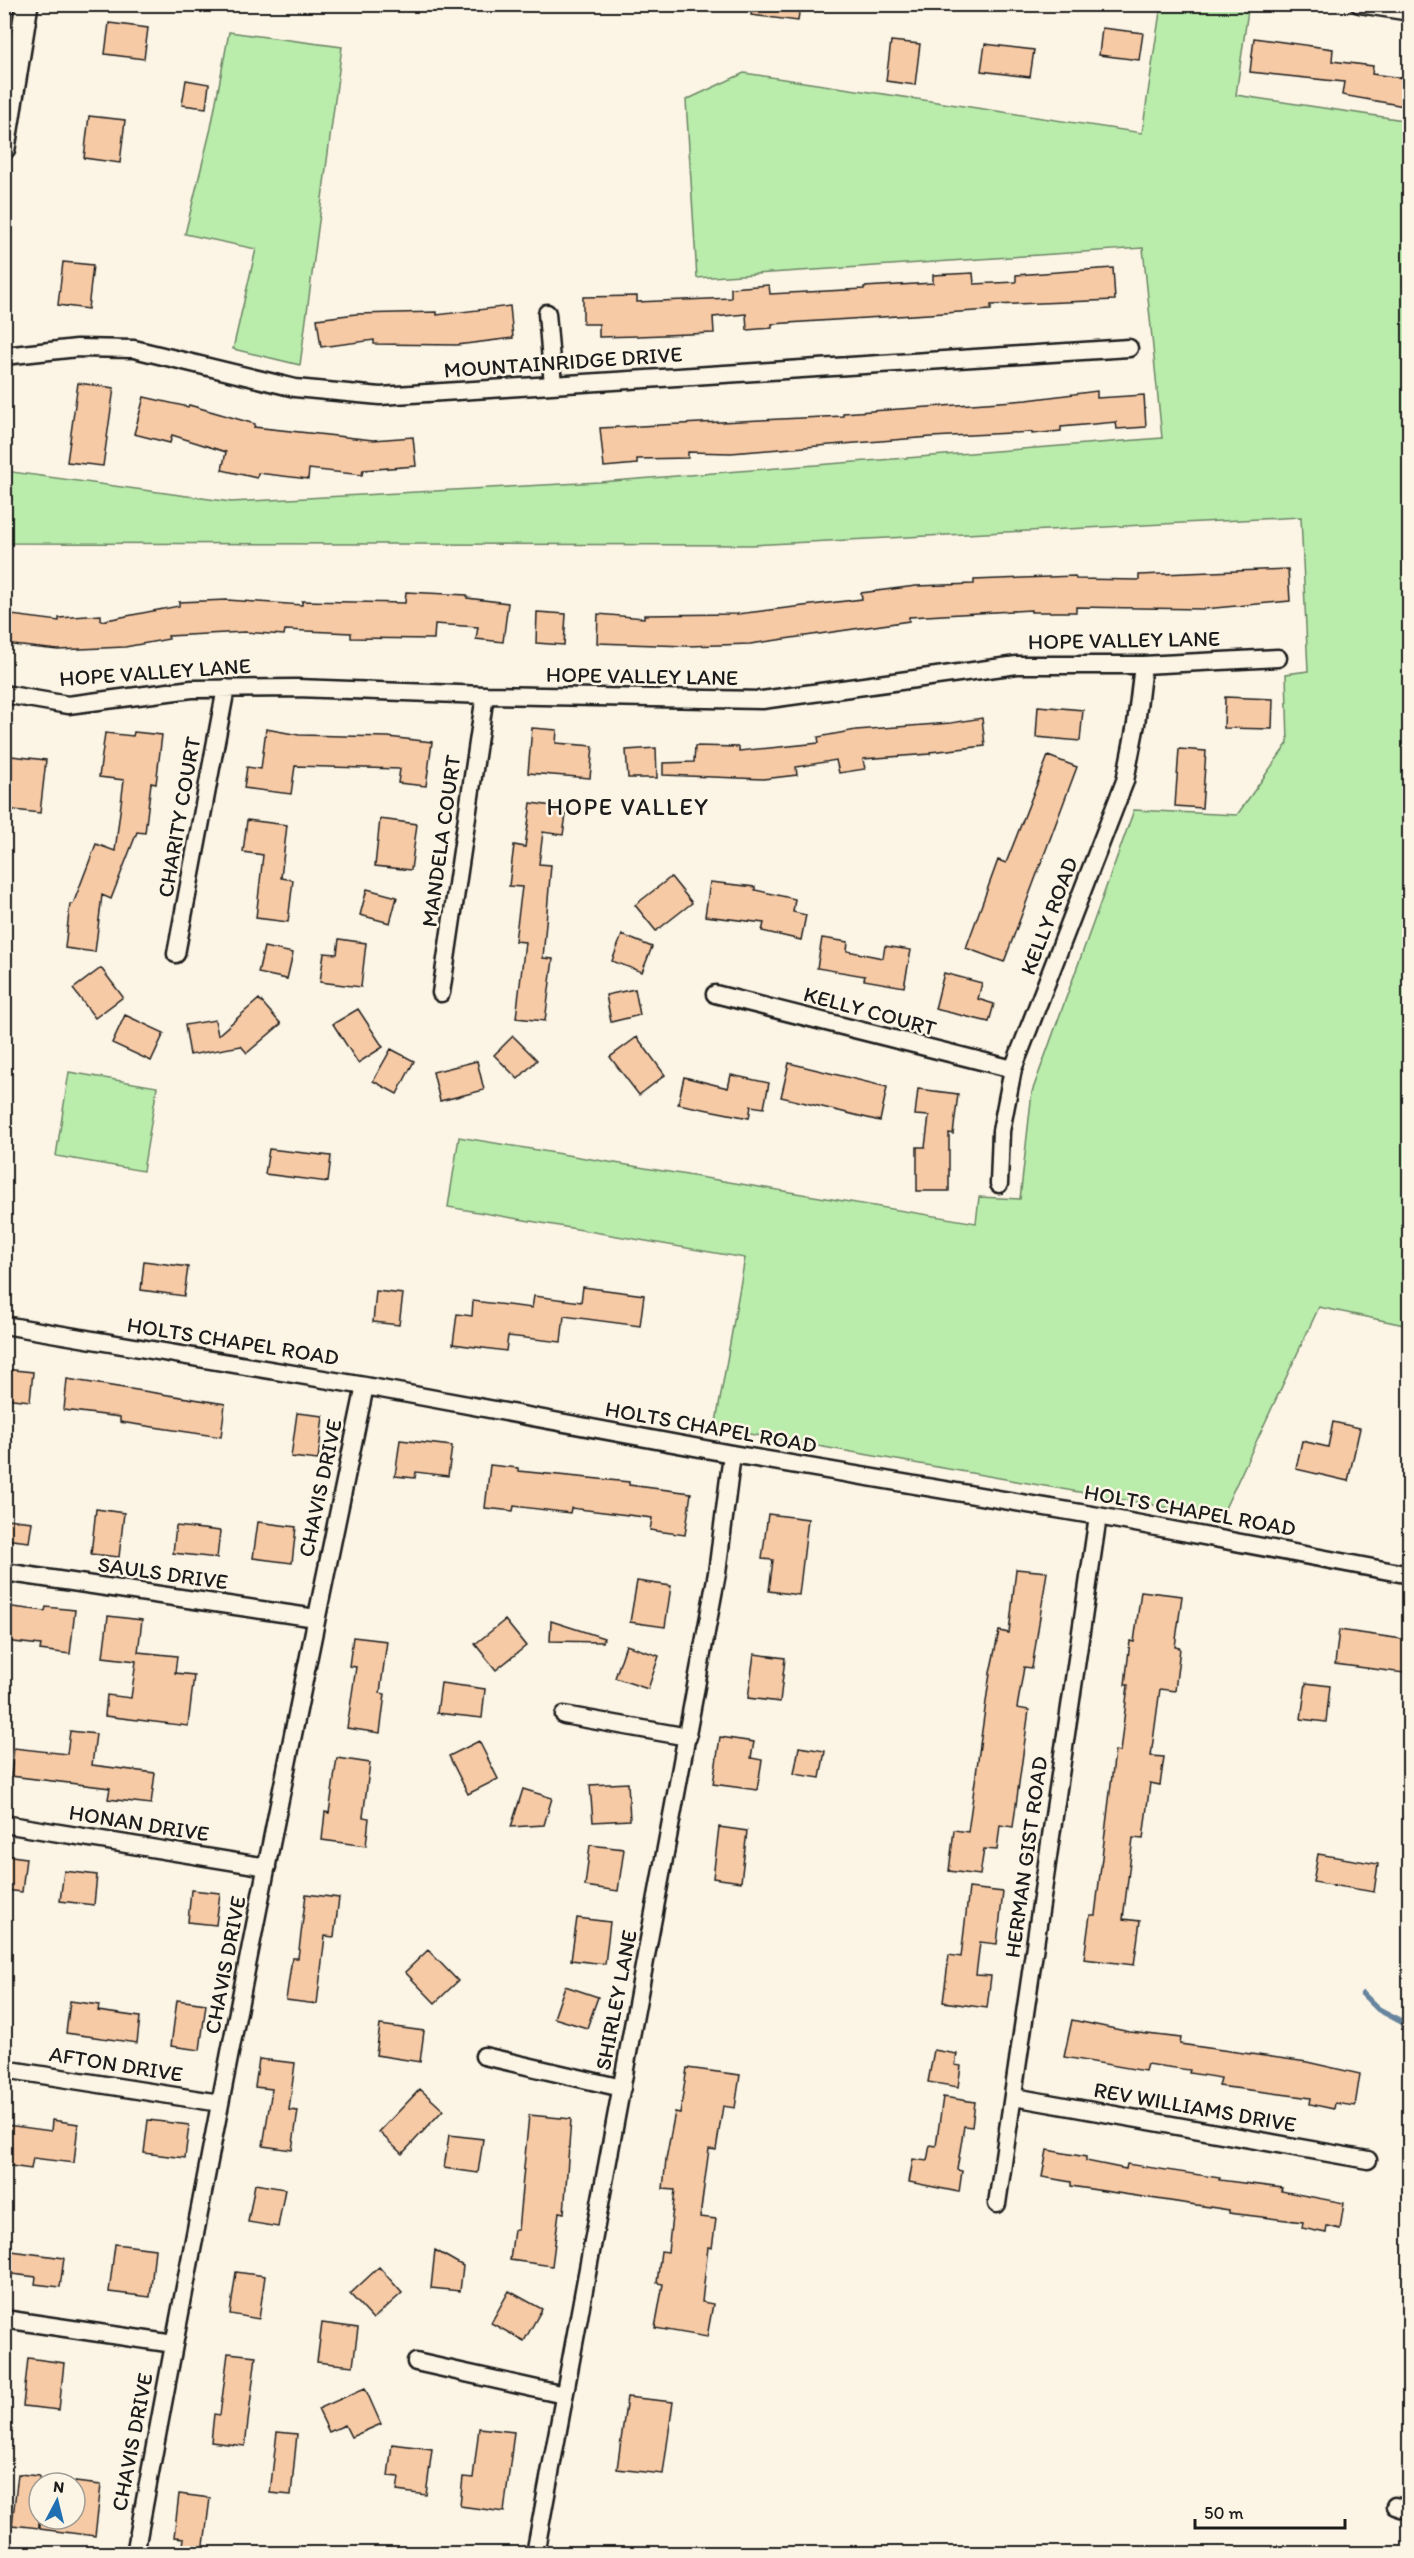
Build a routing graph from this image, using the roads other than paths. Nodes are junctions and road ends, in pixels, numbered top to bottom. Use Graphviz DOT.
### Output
graph roads {
  1 [pos="27,4"];
  2 [pos="1359,4"];
  3 [pos="1410,12"];
  4 [pos="11,64"];
  5 [pos="4,148"];
  6 [pos="547,313"];
  7 [pos="1129,348"];
  8 [pos="4,356"];
  9 [pos="553,385"];
  10 [pos="1278,658"];
  11 [pos="1143,665"];
  12 [pos="226,688"];
  13 [pos="4,694"];
  14 [pos="485,695"];
  15 [pos="176,954"];
  16 [pos="441,993"];
  17 [pos="715,994"];
  18 [pos="1013,1069"];
  19 [pos="999,1184"];
  20 [pos="4,1325"];
  21 [pos="365,1386"];
  22 [pos="732,1454"];
  23 [pos="1098,1516"];
  24 [pos="4,1572"];
  25 [pos="1410,1575"];
  26 [pos="316,1618"];
  27 [pos="564,1715"];
  28 [pos="687,1737"];
  29 [pos="4,1824"];
  30 [pos="267,1866"];
  31 [pos="484,2056"];
  32 [pos="4,2069"];
  33 [pos="622,2088"];
  34 [pos="1014,2097"];
  35 [pos="220,2103"];
  36 [pos="1368,2160"];
  37 [pos="997,2204"];
  38 [pos="4,2319"];
  39 [pos="174,2344"];
  40 [pos="416,2362"];
  41 [pos="564,2395"];
  42 [pos="135,2553"];
  43 [pos="535,2553"];
  1 -- 4 [label="street"];
  2 -- 3 [label="street"];
  4 -- 5 [label="street"];
  6 -- 9 [label="street"];
  7 -- 9 [label="street, MOUNTAINRIDGE DRIVE"];
  8 -- 9 [label="street, MOUNTAINRIDGE DRIVE"];
  10 -- 11 [label="street, HOPE VALLEY LANE"];
  11 -- 14 [label="street, HOPE VALLEY LANE"];
  11 -- 18 [label="street, KELLY ROAD"];
  12 -- 13 [label="street, HOPE VALLEY LANE"];
  12 -- 14 [label="street, HOPE VALLEY LANE"];
  12 -- 15 [label="street, CHARITY COURT"];
  14 -- 16 [label="street, MANDELA COURT"];
  17 -- 18 [label="street, KELLY COURT"];
  18 -- 19 [label="street, KELLY ROAD"];
  20 -- 21 [label="street, HOLTS CHAPEL ROAD"];
  21 -- 22 [label="street, HOLTS CHAPEL ROAD"];
  21 -- 26 [label="street, CHAVIS DRIVE"];
  22 -- 23 [label="street, HOLTS CHAPEL ROAD"];
  22 -- 28 [label="street, SHIRLEY LANE"];
  23 -- 25 [label="street, HOLTS CHAPEL ROAD"];
  23 -- 34 [label="street, HERMAN GIST ROAD"];
  24 -- 26 [label="street, SAULS DRIVE"];
  26 -- 30 [label="street, CHAVIS DRIVE"];
  27 -- 28 [label="street"];
  28 -- 33 [label="street, SHIRLEY LANE"];
  29 -- 30 [label="street, HONAN DRIVE"];
  30 -- 35 [label="street, CHAVIS DRIVE"];
  31 -- 33 [label="street"];
  32 -- 35 [label="street, AFTON DRIVE"];
  33 -- 41 [label="street, SHIRLEY LANE"];
  34 -- 36 [label="street, REV WILLIAMS DRIVE"];
  34 -- 37 [label="street, HERMAN GIST ROAD"];
  35 -- 39 [label="street, CHAVIS DRIVE"];
  38 -- 39 [label="street"];
  39 -- 42 [label="street, CHAVIS DRIVE"];
  40 -- 41 [label="street"];
  41 -- 43 [label="street, SHIRLEY LANE"];
}
